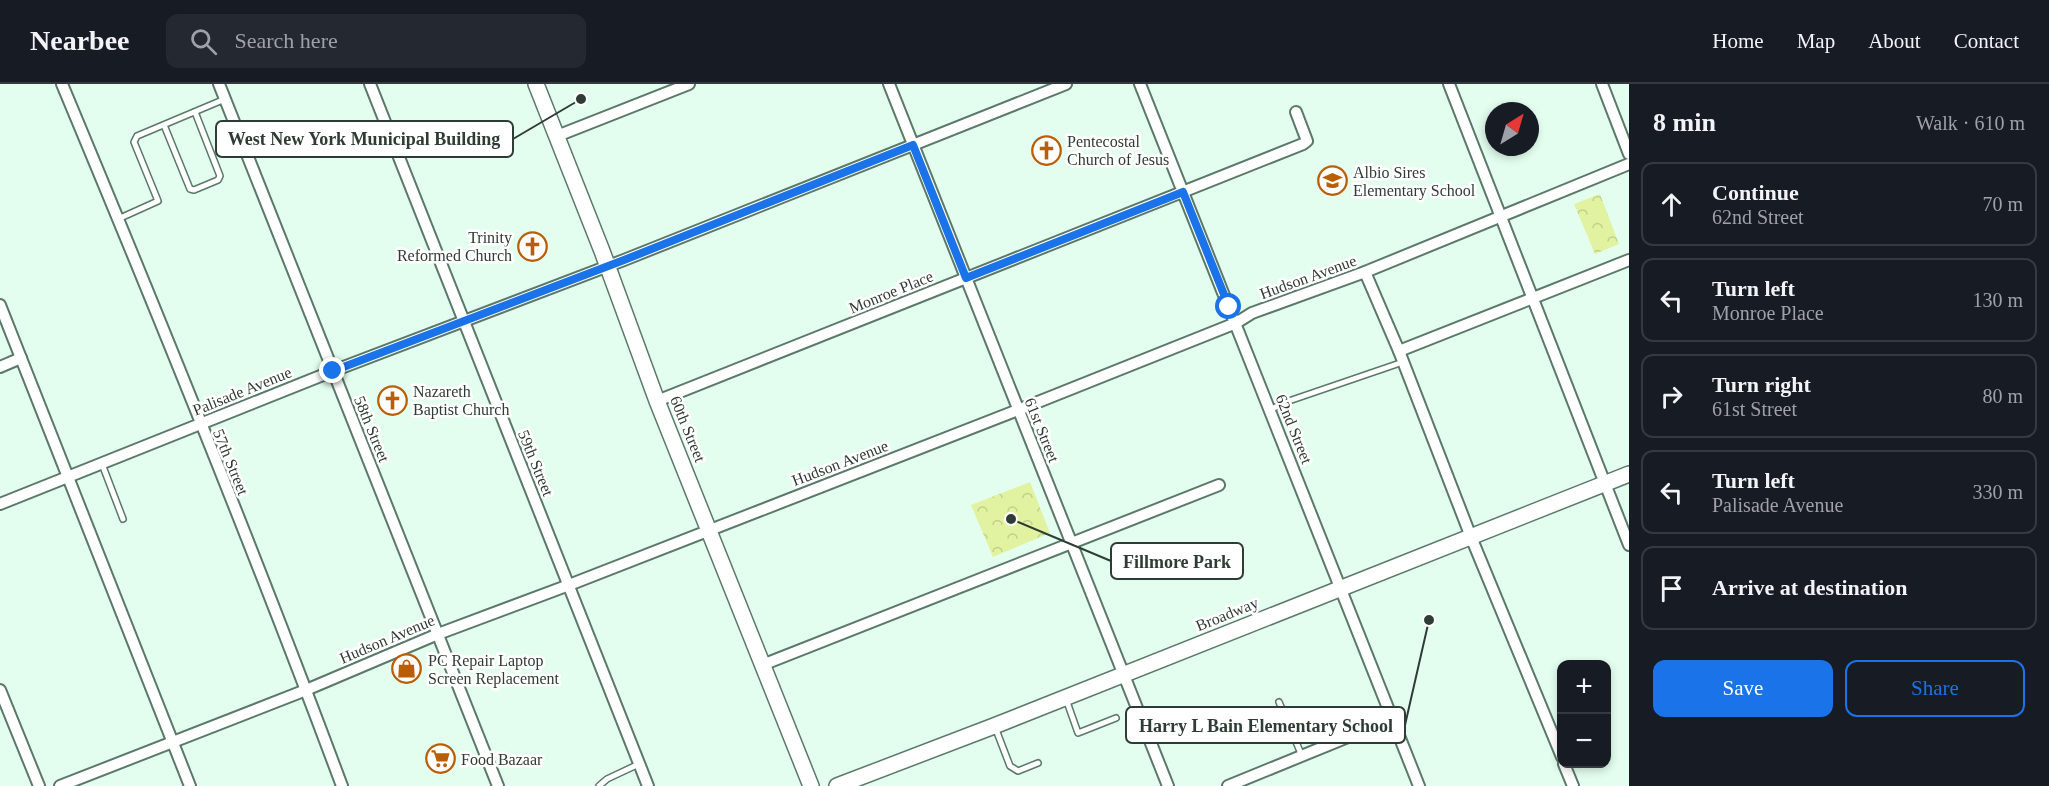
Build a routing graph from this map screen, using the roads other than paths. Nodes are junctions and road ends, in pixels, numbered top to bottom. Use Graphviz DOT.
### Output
graph roads {
  1 [pos="62,84"];
  2 [pos="219,84"];
  3 [pos="370,84"];
  4 [pos="536,84"];
  5 [pos="689,84"];
  6 [pos="889,84"];
  7 [pos="1066,84"];
  8 [pos="1140,84"];
  9 [pos="1449,84"];
  10 [pos="1602,84"];
  11 [pos="225,99"];
  12 [pos="195,112"];
  13 [pos="1296,112"];
  14 [pos="164,125"];
  15 [pos="557,136"];
  16 [pos="913,145"];
  17 [pos="1629,154"];
  18 [pos="1629,164"];
  19 [pos="1183,192"];
  20 [pos="1500,217"];
  21 [pos="118,219"];
  22 [pos="1629,260"];
  23 [pos="607,266"];
  24 [pos="1365,272"];
  25 [pos="966,278"];
  26 [pos="1533,299"];
  27 [pos="0,305"];
  28 [pos="463,321"];
  29 [pos="1236,323"];
  30 [pos="1401,357"];
  31 [pos="21,358"];
  32 [pos="0,367"];
  33 [pos="333,371"];
  34 [pos="657,401"];
  35 [pos="1018,410"];
  36 [pos="1270,410"];
  37 [pos="200,424"];
  38 [pos="102,464"];
  39 [pos="1629,474"];
  40 [pos="69,477"];
  41 [pos="1605,484"];
  42 [pos="1220,485"];
  43 [pos="0,504"];
  44 [pos="123,519"];
  45 [pos="710,530"];
  46 [pos="1471,537"];
  47 [pos="1071,543"];
  48 [pos="1629,545"];
  49 [pos="569,585"];
  50 [pos="1341,588"];
  51 [pos="438,634"];
  52 [pos="762,665"];
  53 [pos="1123,674"];
  54 [pos="0,690"];
  55 [pos="306,690"];
  56 [pos="1065,698"];
  57 [pos="1279,702"];
  58 [pos="1116,718"];
  59 [pos="1392,719"];
  60 [pos="994,726"];
  61 [pos="173,741"];
  62 [pos="1557,745"];
  63 [pos="1302,756"];
  64 [pos="639,764"];
  65 [pos="1038,764"];
  66 [pos="1566,768"];
  67 [pos="39,786"];
  68 [pos="60,786"];
  69 [pos="189,786"];
  70 [pos="342,786"];
  71 [pos="498,786"];
  72 [pos="599,786"];
  73 [pos="648,786"];
  74 [pos="811,786"];
  75 [pos="837,786"];
  76 [pos="1168,786"];
  77 [pos="1228,786"];
  78 [pos="1419,786"];
  79 [pos="1573,786"];
  1 -- 21 [label="street, 57th Street"];
  2 -- 11 [label="street, 58th Street"];
  3 -- 28 [label="street, 59th Street"];
  4 -- 15 [label="street, 60th Street"];
  5 -- 15 [label="street"];
  6 -- 16 [label="street, 61st Street"];
  7 -- 16 [label="street, Palisade Avenue"];
  8 -- 19 [label="street, 62nd Street"];
  9 -- 20 [label="street"];
  10 -- 17 [label="street"];
  11 -- 12 [label="lane"];
  11 -- 33 [label="street, 58th Street"];
  12 -- 14 [label="lane"];
  12 -- 14 [label="lane"];
  13 -- 19 [label="street, Monroe Place"];
  14 -- 21 [label="lane"];
  15 -- 23 [label="street, 60th Street"];
  16 -- 23 [label="street, Palisade Avenue"];
  16 -- 25 [label="street, 61st Street"];
  18 -- 20 [label="street, Hudson Avenue"];
  19 -- 25 [label="street, Monroe Place"];
  19 -- 29 [label="street, 62nd Street"];
  20 -- 24 [label="street, Hudson Avenue"];
  20 -- 26 [label="street"];
  21 -- 37 [label="street, 57th Street"];
  22 -- 26 [label="street"];
  23 -- 28 [label="street, Palisade Avenue"];
  23 -- 34 [label="street, 60th Street"];
  24 -- 29 [label="street, Hudson Avenue"];
  24 -- 30 [label="street"];
  25 -- 34 [label="street, Monroe Place"];
  25 -- 35 [label="street, 61st Street"];
  26 -- 30 [label="street"];
  26 -- 41 [label="street"];
  27 -- 31 [label="street"];
  28 -- 33 [label="street, Palisade Avenue"];
  28 -- 49 [label="street, 59th Street"];
  29 -- 35 [label="street, Hudson Avenue"];
  29 -- 36 [label="street, 62nd Street"];
  30 -- 36 [label="lane"];
  30 -- 46 [label="street"];
  31 -- 32 [label="street"];
  31 -- 40 [label="street"];
  33 -- 37 [label="street, Palisade Avenue"];
  33 -- 51 [label="street, 58th Street"];
  34 -- 45 [label="street, 60th Street"];
  35 -- 45 [label="street, Hudson Avenue"];
  35 -- 47 [label="street, 61st Street"];
  36 -- 50 [label="street, 62nd Street"];
  37 -- 38 [label="street, Palisade Avenue"];
  37 -- 55 [label="street, 57th Street"];
  38 -- 40 [label="street, Palisade Avenue"];
  38 -- 44 [label="lane"];
  39 -- 41 [label="street, Broadway"];
  40 -- 43 [label="street, Palisade Avenue"];
  40 -- 61 [label="street"];
  41 -- 46 [label="street, Broadway"];
  41 -- 48 [label="street"];
  42 -- 47 [label="street"];
  45 -- 49 [label="street, Hudson Avenue"];
  45 -- 52 [label="street, 60th Street"];
  46 -- 50 [label="street, Broadway"];
  46 -- 62 [label="street"];
  47 -- 52 [label="street"];
  47 -- 53 [label="street, 61st Street"];
  49 -- 51 [label="street, Hudson Avenue"];
  49 -- 64 [label="street, 59th Street"];
  50 -- 53 [label="street, Broadway"];
  50 -- 59 [label="street, 62nd Street"];
  51 -- 55 [label="street, Hudson Avenue"];
  51 -- 71 [label="street, 58th Street"];
  52 -- 74 [label="street, 60th Street"];
  53 -- 56 [label="street, Broadway"];
  53 -- 76 [label="street, 61st Street"];
  54 -- 67 [label="street"];
  55 -- 61 [label="street, Hudson Avenue"];
  55 -- 70 [label="street, 57th Street"];
  56 -- 58 [label="lane"];
  56 -- 60 [label="street, Broadway"];
  57 -- 63 [label="lane"];
  59 -- 63 [label="street"];
  59 -- 78 [label="street, 62nd Street"];
  60 -- 65 [label="lane"];
  60 -- 75 [label="street, Broadway"];
  61 -- 68 [label="street, Hudson Avenue"];
  61 -- 69 [label="street"];
  63 -- 77 [label="street"];
  64 -- 72 [label="lane"];
  64 -- 73 [label="street, 59th Street"];
  66 -- 79 [label="street"];
}
